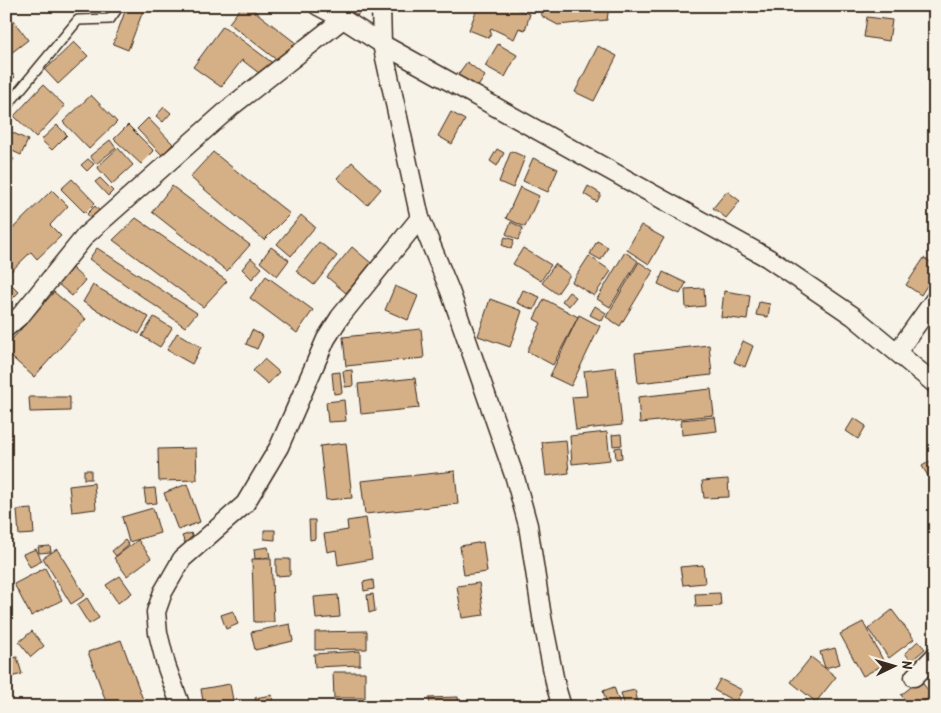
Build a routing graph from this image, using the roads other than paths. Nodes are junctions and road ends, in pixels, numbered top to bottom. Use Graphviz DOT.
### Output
graph roads {
  1 [pos="119,6"];
  2 [pos="318,6"];
  3 [pos="381,6"];
  4 [pos="343,20"];
  5 [pos="382,44"];
  6 [pos="6,107"];
  7 [pos="420,218"];
  8 [pos="935,299"];
  9 [pos="6,328"];
  10 [pos="898,351"];
  11 [pos="935,384"];
  12 [pos="935,656"];
  13 [pos="914,677"];
  14 [pos="181,707"];
  15 [pos="562,707"];
  1 -- 6 [label="lane"];
  2 -- 4 [label="street"];
  3 -- 5 [label="street"];
  4 -- 5 [label="street"];
  4 -- 9 [label="street"];
  5 -- 7 [label="street"];
  5 -- 10 [label="street"];
  7 -- 14 [label="street"];
  7 -- 15 [label="street"];
  8 -- 10 [label="street"];
  10 -- 11 [label="street"];
  12 -- 13 [label="street"];
}
